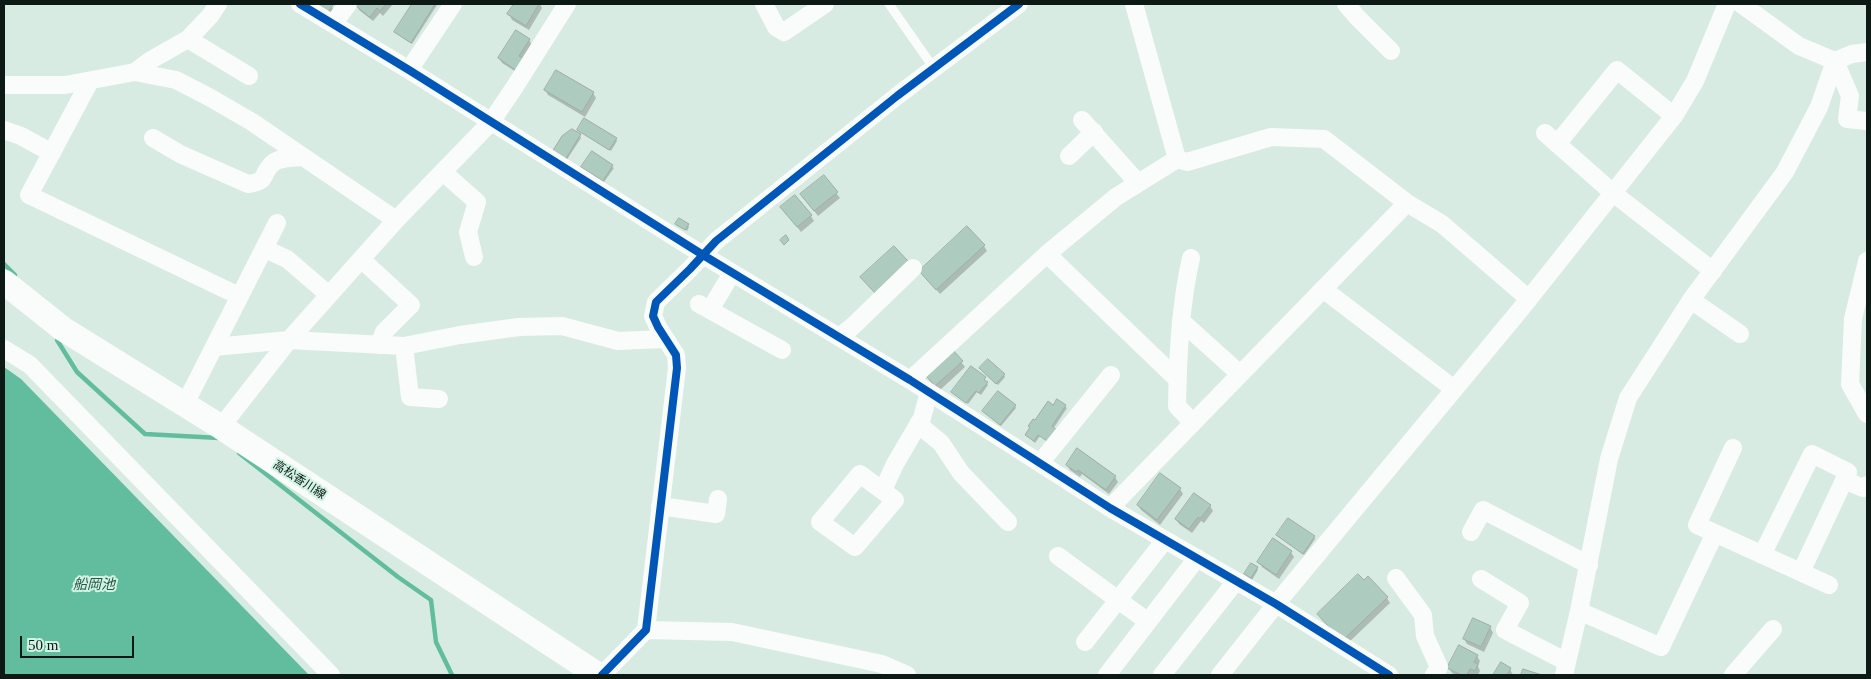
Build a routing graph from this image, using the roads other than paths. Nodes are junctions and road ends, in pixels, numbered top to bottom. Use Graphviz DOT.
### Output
graph roads {
  1 [pos="218,4"];
  2 [pos="300,4"];
  3 [pos="348,4"];
  4 [pos="453,4"];
  5 [pos="566,4"];
  6 [pos="764,4"];
  7 [pos="825,4"];
  8 [pos="889,4"];
  9 [pos="1019,4"];
  10 [pos="1134,4"];
  11 [pos="1346,4"];
  12 [pos="1728,4"];
  13 [pos="1741,4"];
  14 [pos="333,24"];
  15 [pos="188,39"];
  16 [pos="1391,51"];
  17 [pos="1867,52"];
  18 [pos="1835,61"];
  19 [pos="934,67"];
  20 [pos="409,70"];
  21 [pos="135,72"];
  22 [pos="249,76"];
  23 [pos="90,81"];
  24 [pos="4,85"];
  25 [pos="1674,116"];
  26 [pos="1867,121"];
  27 [pos="491,122"];
  28 [pos="4,130"];
  29 [pos="153,138"];
  30 [pos="52,153"];
  31 [pos="1069,156"];
  32 [pos="302,157"];
  33 [pos="1178,159"];
  34 [pos="442,172"];
  35 [pos="1138,183"];
  36 [pos="1613,193"];
  37 [pos="1407,203"];
  38 [pos="396,220"];
  39 [pos="277,223"];
  40 [pos="265,249"];
  41 [pos="1047,254"];
  42 [pos="703,255"];
  43 [pos="474,257"];
  44 [pos="1191,258"];
  45 [pos="361,259"];
  46 [pos="1867,261"];
  47 [pos="913,268"];
  48 [pos="1713,271"];
  49 [pos="732,273"];
  50 [pos="4,282"];
  51 [pos="1323,289"];
  52 [pos="330,295"];
  53 [pos="239,296"];
  54 [pos="1529,299"];
  55 [pos="1691,300"];
  56 [pos="1181,321"];
  57 [pos="1740,334"];
  58 [pos="839,337"];
  59 [pos="665,339"];
  60 [pos="289,340"];
  61 [pos="379,345"];
  62 [pos="214,346"];
  63 [pos="404,346"];
  64 [pos="4,349"];
  65 [pos="782,350"];
  66 [pos="1240,374"];
  67 [pos="1110,375"];
  68 [pos="910,380"];
  69 [pos="1178,380"];
  70 [pos="1454,389"];
  71 [pos="929,392"];
  72 [pos="439,399"];
  73 [pos="185,404"];
  74 [pos="1867,414"];
  75 [pos="1193,423"];
  76 [pos="918,424"];
  77 [pos="220,427"];
  78 [pos="1733,448"];
  79 [pos="1040,463"];
  80 [pos="1844,480"];
  81 [pos="1867,485"];
  82 [pos="883,490"];
  83 [pos="718,499"];
  84 [pos="660,506"];
  85 [pos="1110,508"];
  86 [pos="1008,522"];
  87 [pos="1471,532"];
  88 [pos="1715,533"];
  89 [pos="1165,540"];
  90 [pos="1762,555"];
  91 [pos="1058,556"];
  92 [pos="1197,558"];
  93 [pos="1588,564"];
  94 [pos="1800,572"];
  95 [pos="1396,578"];
  96 [pos="1481,579"];
  97 [pos="1236,581"];
  98 [pos="1829,585"];
  99 [pos="1119,600"];
  100 [pos="1276,604"];
  101 [pos="1579,611"];
  102 [pos="1147,620"];
  103 [pos="1773,629"];
  104 [pos="646,630"];
  105 [pos="1085,642"];
  106 [pos="1566,669"];
  107 [pos="331,675"];
  108 [pos="598,675"];
  109 [pos="602,675"];
  110 [pos="907,675"];
  111 [pos="1107,675"];
  112 [pos="1162,675"];
  113 [pos="1220,675"];
  114 [pos="1389,675"];
  115 [pos="1434,675"];
  116 [pos="1733,675"];
  1 -- 15 [label="street"];
  2 -- 14 [label="street"];
  3 -- 14 [label="street"];
  4 -- 20 [label="street"];
  5 -- 27 [label="street"];
  6 -- 7 [label="street"];
  8 -- 19 [label="lane"];
  9 -- 19 [label="street"];
  10 -- 33 [label="street"];
  11 -- 16 [label="street"];
  12 -- 25 [label="street"];
  13 -- 18 [label="street"];
  14 -- 20 [label="street"];
  15 -- 21 [label="street"];
  15 -- 22 [label="street"];
  17 -- 18 [label="street"];
  18 -- 26 [label="street"];
  18 -- 48 [label="street"];
  19 -- 42 [label="street"];
  20 -- 27 [label="street"];
  21 -- 23 [label="street"];
  21 -- 32 [label="street"];
  23 -- 24 [label="street"];
  23 -- 30 [label="street"];
  25 -- 36 [label="street"];
  25 -- 36 [label="street"];
  27 -- 34 [label="street"];
  27 -- 42 [label="street"];
  28 -- 30 [label="street"];
  29 -- 32 [label="street"];
  30 -- 53 [label="street"];
  31 -- 35 [label="street"];
  32 -- 38 [label="street"];
  33 -- 35 [label="street"];
  33 -- 37 [label="street"];
  34 -- 38 [label="street"];
  34 -- 43 [label="street"];
  35 -- 41 [label="street"];
  36 -- 48 [label="street"];
  36 -- 54 [label="street"];
  37 -- 51 [label="street"];
  37 -- 54 [label="street"];
  38 -- 45 [label="street"];
  39 -- 40 [label="street"];
  40 -- 52 [label="street"];
  40 -- 53 [label="street"];
  41 -- 68 [label="street"];
  41 -- 69 [label="street"];
  42 -- 49 [label="street"];
  42 -- 59 [label="street"];
  44 -- 56 [label="street"];
  45 -- 52 [label="street"];
  45 -- 61 [label="street"];
  46 -- 74 [label="street"];
  47 -- 58 [label="street"];
  48 -- 55 [label="street"];
  49 -- 58 [label="street"];
  49 -- 65 [label="street"];
  50 -- 73 [label="main road, 高松香川線"];
  51 -- 66 [label="street"];
  51 -- 70 [label="street"];
  52 -- 60 [label="street"];
  53 -- 62 [label="street"];
  54 -- 70 [label="street"];
  55 -- 57 [label="street"];
  55 -- 93 [label="street"];
  56 -- 66 [label="street"];
  56 -- 69 [label="street"];
  58 -- 68 [label="street"];
  59 -- 63 [label="street"];
  59 -- 84 [label="street"];
  60 -- 61 [label="street"];
  60 -- 62 [label="street"];
  60 -- 77 [label="street"];
  61 -- 63 [label="street"];
  62 -- 73 [label="street"];
  63 -- 72 [label="street"];
  64 -- 107 [label="street"];
  66 -- 75 [label="street"];
  67 -- 79 [label="street"];
  68 -- 71 [label="street"];
  69 -- 75 [label="street"];
  70 -- 100 [label="street"];
  71 -- 76 [label="street"];
  71 -- 79 [label="street"];
  73 -- 77 [label="main road, 高松香川線"];
  75 -- 85 [label="street"];
  76 -- 82 [label="street"];
  76 -- 86 [label="street"];
  77 -- 108 [label="main road, 高松香川線"];
  78 -- 88 [label="street"];
  79 -- 85 [label="street"];
  80 -- 81 [label="street"];
  80 -- 90 [label="street"];
  80 -- 94 [label="street"];
  83 -- 84 [label="street"];
  84 -- 104 [label="street"];
  85 -- 89 [label="street"];
  87 -- 93 [label="street"];
  88 -- 90 [label="street"];
  88 -- 101 [label="street"];
  89 -- 92 [label="street"];
  89 -- 99 [label="street"];
  90 -- 94 [label="street"];
  91 -- 99 [label="street"];
  92 -- 97 [label="street"];
  92 -- 102 [label="street"];
  93 -- 101 [label="street"];
  94 -- 98 [label="street"];
  95 -- 115 [label="street"];
  96 -- 106 [label="street"];
  97 -- 100 [label="street"];
  97 -- 112 [label="street"];
  99 -- 102 [label="street"];
  99 -- 105 [label="street"];
  100 -- 113 [label="street"];
  100 -- 114 [label="street"];
  101 -- 106 [label="street"];
  102 -- 111 [label="street"];
  103 -- 116 [label="street"];
  104 -- 109 [label="street"];
  104 -- 110 [label="street"];
}
